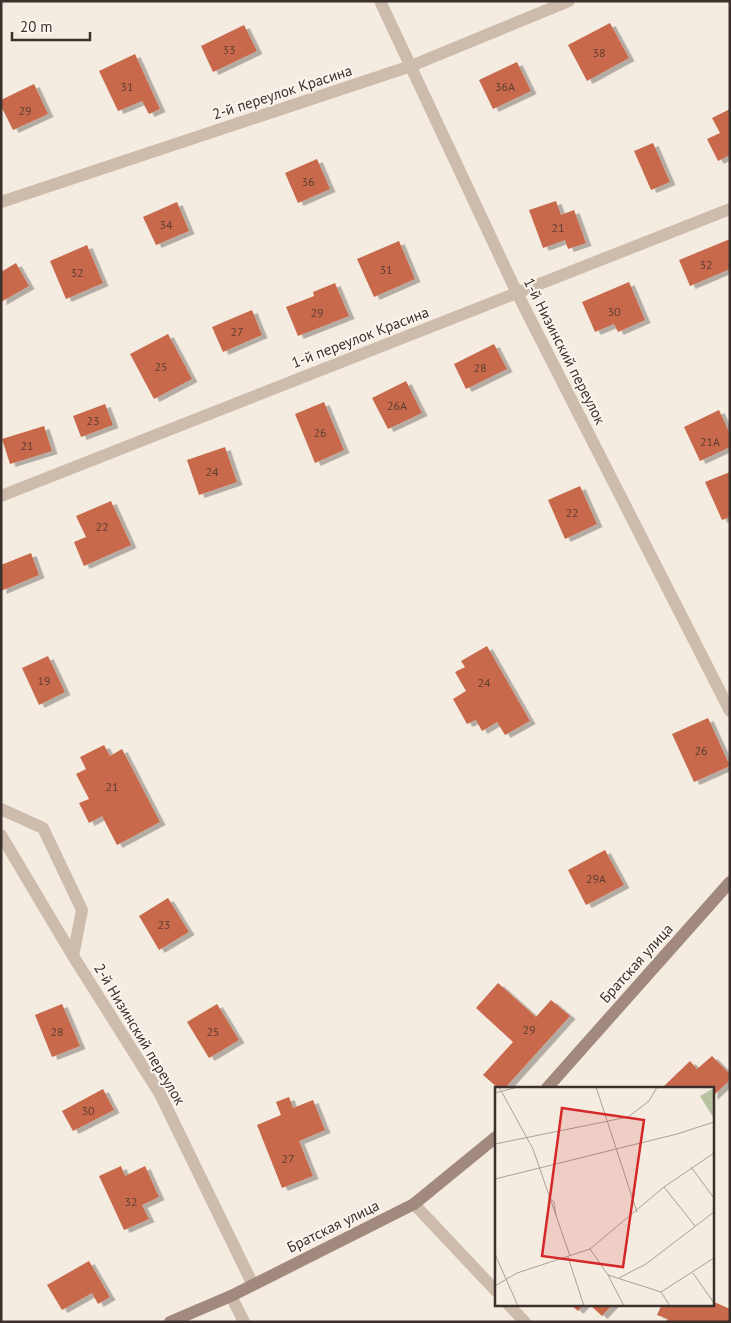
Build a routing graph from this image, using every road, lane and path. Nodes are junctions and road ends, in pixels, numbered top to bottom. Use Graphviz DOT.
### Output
graph roads {
  1 [pos="380,1"];
  2 [pos="570,1"];
  3 [pos="411,66"];
  4 [pos="1,202"];
  5 [pos="730,209"];
  6 [pos="517,293"];
  7 [pos="1,496"];
  8 [pos="730,711"];
  9 [pos="1,809"];
  10 [pos="1,836"];
  11 [pos="730,882"];
  12 [pos="73,956"];
  13 [pos="548,1087"];
  14 [pos="495,1138"];
  15 [pos="414,1204"];
  16 [pos="252,1284"];
  17 [pos="495,1290"];
  18 [pos="230,1296"];
  19 [pos="510,1306"];
  20 [pos="170,1322"];
  21 [pos="244,1322"];
  22 [pos="525,1322"];
  1 -- 3 [label="street, 1-й Низинский переулок"];
  2 -- 3 [label="street, 2-й переулок Красина"];
  3 -- 4 [label="street, 2-й переулок Красина"];
  3 -- 6 [label="street, 1-й Низинский переулок"];
  5 -- 6 [label="street, 1-й переулок Красина"];
  6 -- 7 [label="street, 1-й переулок Красина"];
  6 -- 8 [label="street, 1-й Низинский переулок"];
  9 -- 12 [label="street"];
  10 -- 12 [label="street, 2-й Низинский переулок"];
  11 -- 13 [label="street, Братская улица"];
  12 -- 16 [label="street, 2-й Низинский переулок"];
  14 -- 15 [label="street, Братская улица"];
  15 -- 16 [label="street, Братская улица"];
  15 -- 17 [label="street"];
  16 -- 18 [label="street, Братская улица"];
  18 -- 20 [label="street, Братская улица"];
  18 -- 21 [label="street"];
  19 -- 22 [label="street"];
}
